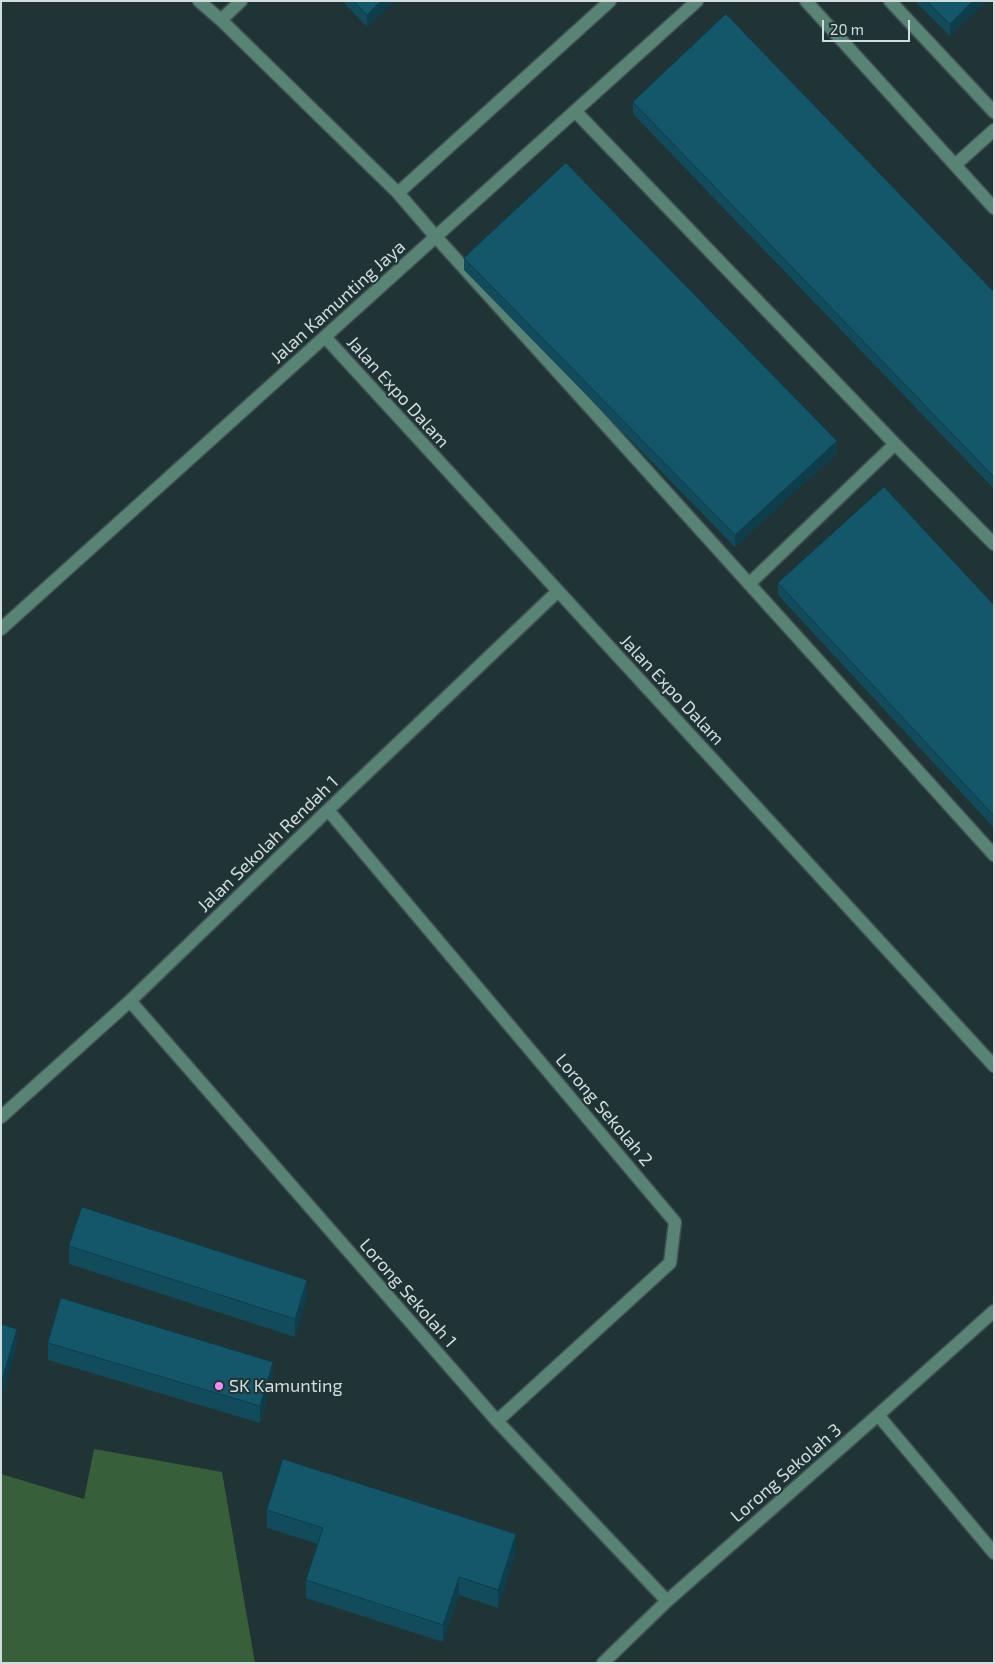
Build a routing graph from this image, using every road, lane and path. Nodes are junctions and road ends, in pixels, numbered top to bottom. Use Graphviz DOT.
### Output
graph roads {
  1 [pos="199,1"];
  2 [pos="241,1"];
  3 [pos="610,1"];
  4 [pos="697,1"];
  5 [pos="806,1"];
  6 [pos="890,1"];
  7 [pos="221,20"];
  8 [pos="575,111"];
  9 [pos="994,112"];
  10 [pos="994,130"];
  11 [pos="955,165"];
  12 [pos="398,193"];
  13 [pos="994,208"];
  14 [pos="436,237"];
  15 [pos="325,337"];
  16 [pos="895,444"];
  17 [pos="994,544"];
  18 [pos="749,584"];
  19 [pos="557,592"];
  20 [pos="1,628"];
  21 [pos="328,810"];
  22 [pos="994,855"];
  23 [pos="130,1001"];
  24 [pos="994,1066"];
  25 [pos="1,1117"];
  26 [pos="994,1311"];
  27 [pos="878,1415"];
  28 [pos="497,1421"];
  29 [pos="994,1553"];
  30 [pos="667,1601"];
  31 [pos="603,1663"];
  1 -- 7 [label="street"];
  2 -- 7 [label="street"];
  3 -- 12 [label="street"];
  4 -- 8 [label="street, Jalan Kamunting Jaya"];
  5 -- 11 [label="street"];
  6 -- 9 [label="street"];
  7 -- 12 [label="street"];
  8 -- 14 [label="street, Jalan Kamunting Jaya"];
  8 -- 16 [label="street"];
  10 -- 11 [label="street"];
  11 -- 13 [label="street"];
  12 -- 14 [label="street"];
  14 -- 15 [label="street, Jalan Kamunting Jaya"];
  14 -- 18 [label="street"];
  15 -- 19 [label="street, Jalan Expo Dalam"];
  15 -- 20 [label="street, Jalan Kamunting Jaya"];
  16 -- 17 [label="street"];
  16 -- 18 [label="street"];
  18 -- 22 [label="street"];
  19 -- 21 [label="street, Jalan Sekolah Rendah 1"];
  19 -- 24 [label="street, Jalan Expo Dalam"];
  21 -- 23 [label="street, Jalan Sekolah Rendah 1"];
  21 -- 28 [label="street, Lorong Sekolah 2"];
  23 -- 25 [label="street, Jalan Sekolah Rendah 1"];
  23 -- 28 [label="street, Lorong Sekolah 1"];
  26 -- 27 [label="street, Lorong Sekolah 3"];
  27 -- 29 [label="street"];
  27 -- 30 [label="street, Lorong Sekolah 3"];
  28 -- 30 [label="street, Lorong Sekolah 1"];
  30 -- 31 [label="street, Lorong Sekolah 3"];
}
